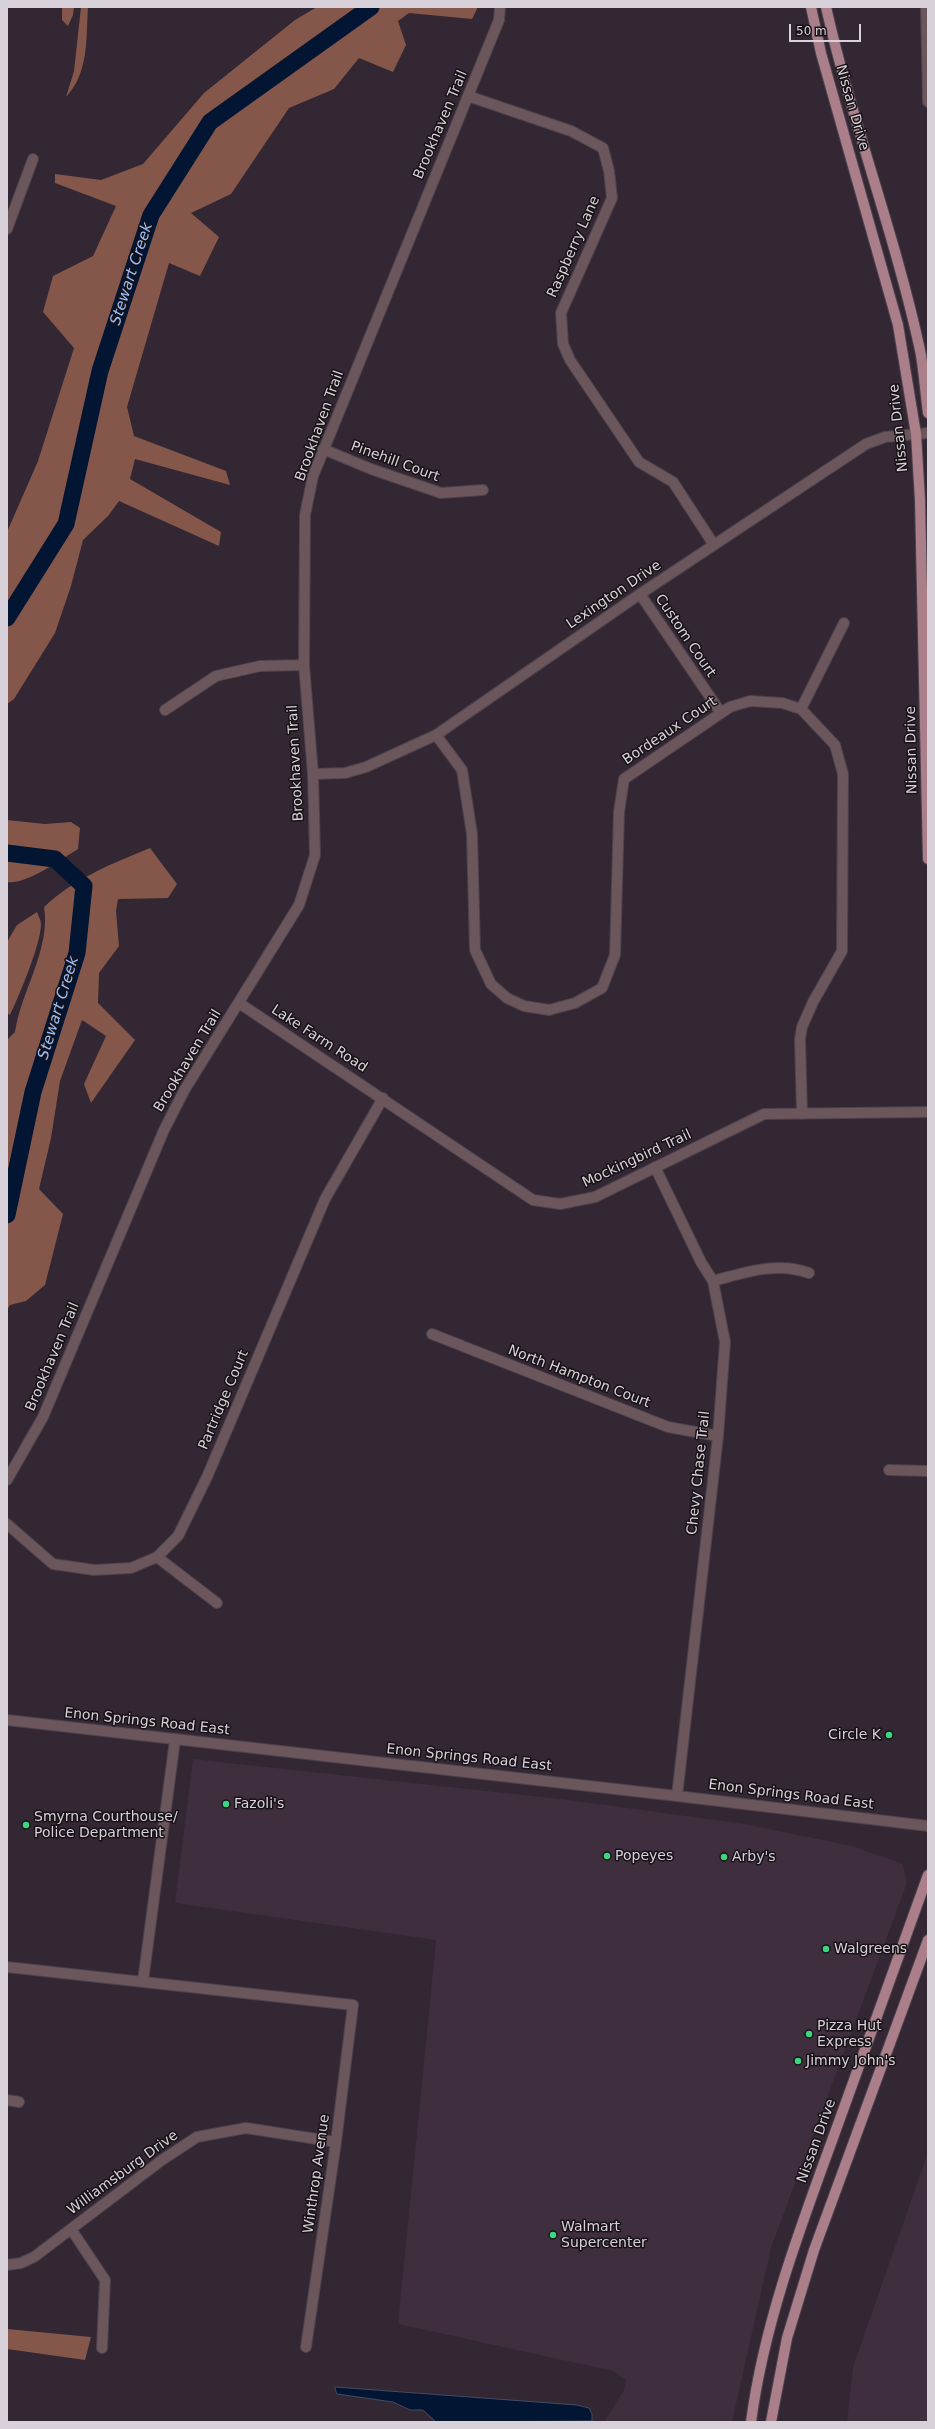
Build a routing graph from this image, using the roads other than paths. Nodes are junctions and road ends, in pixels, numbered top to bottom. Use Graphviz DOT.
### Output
graph roads {
  1 [pos="500,7"];
  2 [pos="811,7"];
  3 [pos="826,7"];
  4 [pos="926,7"];
  5 [pos="468,96"];
  6 [pos="928,102"];
  7 [pos="33,160"];
  8 [pos="7,229"];
  9 [pos="928,413"];
  10 [pos="916,434"];
  11 [pos="928,434"];
  12 [pos="323,449"];
  13 [pos="483,490"];
  14 [pos="714,545"];
  15 [pos="640,594"];
  16 [pos="844,623"];
  17 [pos="304,665"];
  18 [pos="801,709"];
  19 [pos="165,710"];
  20 [pos="721,713"];
  21 [pos="436,735"];
  22 [pos="313,774"];
  23 [pos="928,859"];
  24 [pos="239,1003"];
  25 [pos="383,1098"];
  26 [pos="928,1112"];
  27 [pos="802,1114"];
  28 [pos="656,1167"];
  29 [pos="808,1273"];
  30 [pos="713,1281"];
  31 [pos="432,1334"];
  32 [pos="718,1436"];
  33 [pos="889,1470"];
  34 [pos="928,1471"];
  35 [pos="7,1480"];
  36 [pos="7,1524"];
  37 [pos="157,1557"];
  38 [pos="217,1603"];
  39 [pos="7,1720"];
  40 [pos="176,1740"];
  41 [pos="677,1796"];
  42 [pos="928,1826"];
  43 [pos="928,1874"];
  44 [pos="928,1940"];
  45 [pos="7,1967"];
  46 [pos="143,1981"];
  47 [pos="7,2100"];
  48 [pos="19,2102"];
  49 [pos="336,2142"];
  50 [pos="71,2229"];
  51 [pos="7,2265"];
  52 [pos="306,2347"];
  53 [pos="102,2348"];
  54 [pos="751,2422"];
  55 [pos="772,2422"];
  1 -- 5 [label="street, Brookhaven Trail"];
  2 -- 10 [label="main road, Nissan Drive"];
  3 -- 9 [label="main road, Nissan Drive"];
  4 -- 6 [label="street"];
  5 -- 12 [label="street, Brookhaven Trail"];
  5 -- 14 [label="street, Raspberry Lane"];
  7 -- 8 [label="street"];
  10 -- 11 [label="street, Lexington Drive"];
  10 -- 14 [label="street, Lexington Drive"];
  10 -- 23 [label="main road, Nissan Drive"];
  12 -- 13 [label="street, Pinehill Court"];
  12 -- 17 [label="street, Brookhaven Trail"];
  14 -- 15 [label="street, Lexington Drive"];
  15 -- 20 [label="street, Custom Court"];
  15 -- 21 [label="street, Lexington Drive"];
  16 -- 18 [label="street"];
  17 -- 19 [label="street"];
  17 -- 22 [label="street, Brookhaven Trail"];
  18 -- 20 [label="street, Bordeaux Court"];
  18 -- 27 [label="street, Bordeaux Court"];
  20 -- 21 [label="street, Bordeaux Court"];
  21 -- 22 [label="street, Lexington Drive"];
  22 -- 24 [label="street, Brookhaven Trail"];
  24 -- 25 [label="street, Lake Farm Road"];
  24 -- 35 [label="street, Brookhaven Trail"];
  25 -- 28 [label="street, Mockingbird Trail"];
  25 -- 37 [label="street, Partridge Court"];
  26 -- 27 [label="street, Mockingbird Trail"];
  27 -- 28 [label="street, Mockingbird Trail"];
  28 -- 30 [label="street, Chevy Chase Trail"];
  29 -- 30 [label="street"];
  30 -- 32 [label="street, Chevy Chase Trail"];
  31 -- 32 [label="street, North Hampton Court"];
  32 -- 41 [label="street, Chevy Chase Trail"];
  33 -- 34 [label="street"];
  36 -- 37 [label="street, Partridge Court"];
  37 -- 38 [label="street"];
  39 -- 40 [label="street, Enon Springs Road East"];
  40 -- 41 [label="street, Enon Springs Road East"];
  40 -- 46 [label="street"];
  41 -- 42 [label="street, Enon Springs Road East"];
  43 -- 54 [label="main road, Nissan Drive"];
  44 -- 55 [label="main road"];
  45 -- 46 [label="street"];
  46 -- 49 [label="street, Winthrop Avenue"];
  47 -- 48 [label="street"];
  49 -- 50 [label="street, Williamsburg Drive"];
  49 -- 52 [label="street, Winthrop Avenue"];
  50 -- 51 [label="street, Williamsburg Drive"];
  50 -- 53 [label="street"];
}
